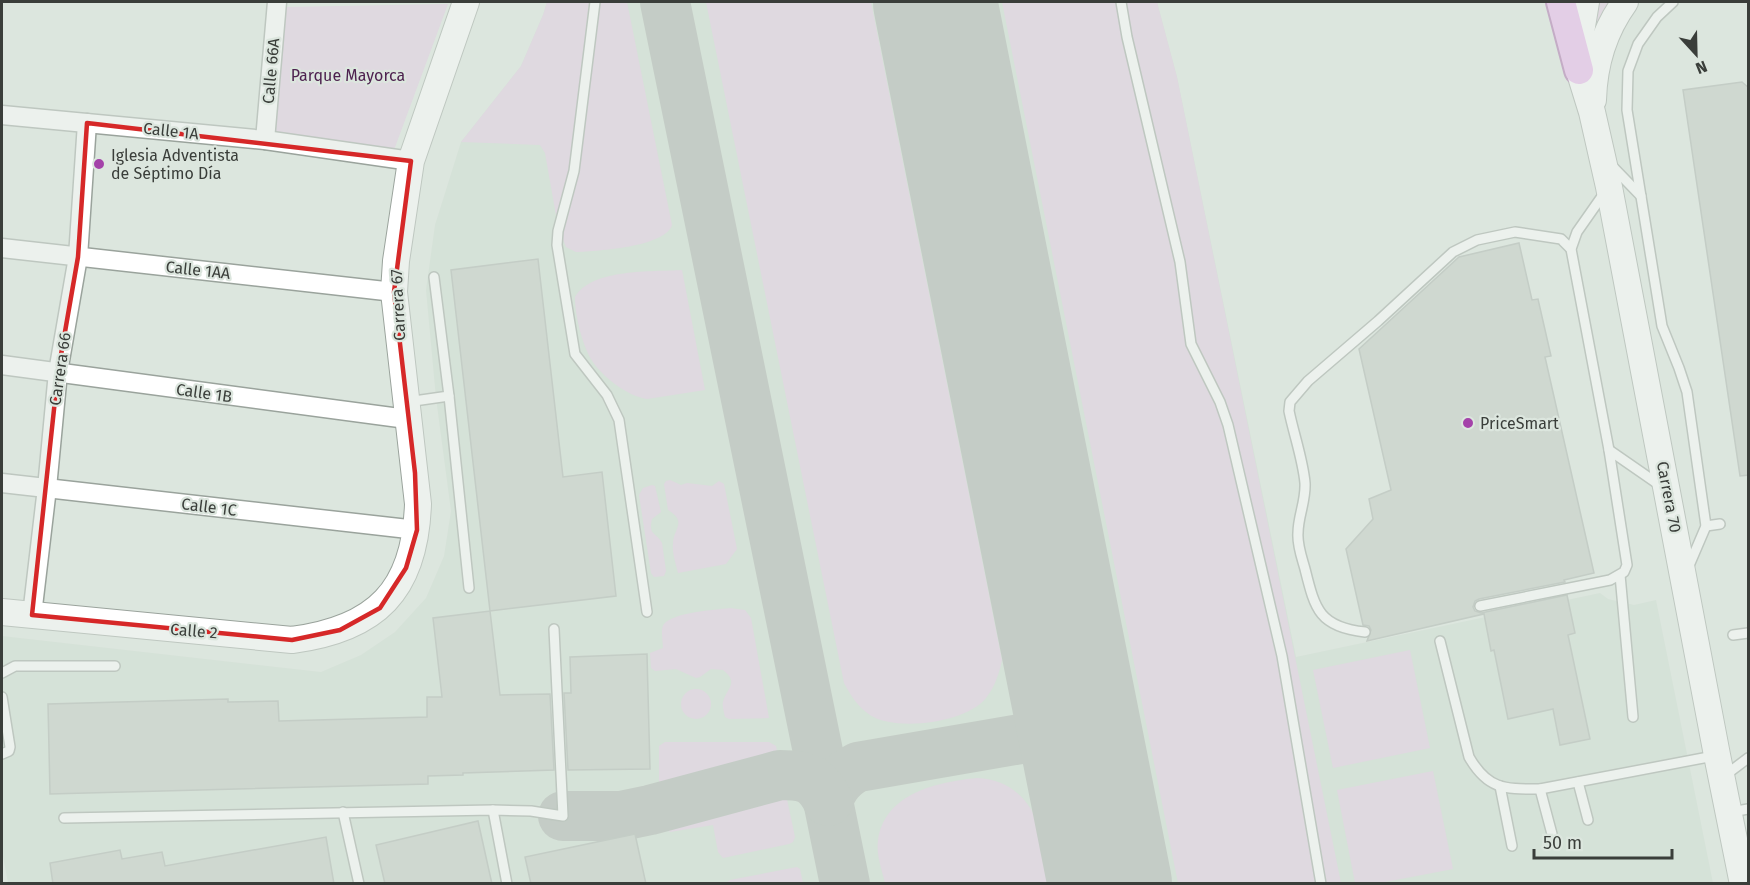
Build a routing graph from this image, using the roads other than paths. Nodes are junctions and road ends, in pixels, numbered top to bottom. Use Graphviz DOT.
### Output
graph roads {
  1 [pos="278,2"];
  2 [pos="466,2"];
  3 [pos="595,2"];
  4 [pos="1121,2"];
  5 [pos="1562,2"];
  6 [pos="1586,2"];
  7 [pos="1625,2"];
  8 [pos="1673,2"];
  9 [pos="1579,70"];
  10 [pos="1592,112"];
  11 [pos="2,115"];
  12 [pos="87,123"];
  13 [pos="265,140"];
  14 [pos="1602,156"];
  15 [pos="411,160"];
  16 [pos="1609,188"];
  17 [pos="1641,196"];
  18 [pos="2,248"];
  19 [pos="1571,249"];
  20 [pos="78,257"];
  21 [pos="434,277"];
  22 [pos="394,292"];
  23 [pos="2,365"];
  24 [pos="58,372"];
  25 [pos="449,396"];
  26 [pos="407,410"];
  27 [pos="1609,450"];
  28 [pos="2,483"];
  29 [pos="47,488"];
  30 [pos="1667,490"];
  31 [pos="1720,524"];
  32 [pos="1706,526"];
  33 [pos="417,531"];
  34 [pos="1620,576"];
  35 [pos="1684,578"];
  36 [pos="469,588"];
  37 [pos="1480,606"];
  38 [pos="380,608"];
  39 [pos="2,612"];
  40 [pos="647,612"];
  41 [pos="32,615"];
  42 [pos="554,629"];
  43 [pos="1365,632"];
  44 [pos="1749,633"];
  45 [pos="1733,635"];
  46 [pos="1440,641"];
  47 [pos="115,666"];
  48 [pos="2,673"];
  49 [pos="2,697"];
  50 [pos="1633,717"];
  51 [pos="2,754"];
  52 [pos="1749,758"];
  53 [pos="1719,767"];
  54 [pos="1578,782"];
  55 [pos="1500,786"];
  56 [pos="1540,789"];
  57 [pos="493,810"];
  58 [pos="1739,811"];
  59 [pos="343,812"];
  60 [pos="64,818"];
  61 [pos="1588,820"];
  62 [pos="1552,834"];
  63 [pos="1512,846"];
  64 [pos="359,884"];
  65 [pos="507,884"];
  66 [pos="1321,884"];
  67 [pos="1743,884"];
  1 -- 13 [label="street, Calle 66A"];
  2 -- 15 [label="street, Carrera 67"];
  3 -- 40 [label="lane"];
  4 -- 66 [label="lane"];
  5 -- 9 [label="main road"];
  6 -- 9 [label="street, Carrera 70"];
  7 -- 10 [label="street, Carrera 70"];
  8 -- 17 [label="lane"];
  9 -- 10 [label="street, Carrera 70"];
  10 -- 14 [label="street, Carrera 70"];
  11 -- 12 [label="street, Calle 1A"];
  12 -- 13 [label="street, Calle 1A"];
  12 -- 20 [label="street, Carrera 66"];
  13 -- 15 [label="street, Calle 1A"];
  14 -- 16 [label="street, Carrera 70"];
  14 -- 17 [label="lane"];
  15 -- 22 [label="street, Carrera 67"];
  16 -- 19 [label="lane"];
  16 -- 30 [label="street, Carrera 70"];
  17 -- 32 [label="lane"];
  18 -- 20 [label="street, Calle 1AA"];
  19 -- 27 [label="lane"];
  19 -- 43 [label="lane"];
  20 -- 22 [label="street, Calle 1AA"];
  20 -- 24 [label="street, Carrera 66"];
  21 -- 25 [label="lane"];
  22 -- 26 [label="street, Carrera 67"];
  23 -- 24 [label="street, Calle 1B"];
  24 -- 26 [label="street, Calle 1B"];
  24 -- 29 [label="street, Carrera 66"];
  25 -- 26 [label="lane"];
  25 -- 36 [label="lane"];
  26 -- 33 [label="street, Carrera 67"];
  27 -- 30 [label="lane"];
  27 -- 34 [label="lane"];
  28 -- 29 [label="street, Calle 1C"];
  29 -- 33 [label="street, Calle 1C"];
  29 -- 41 [label="street, Carrera 66"];
  30 -- 35 [label="street, Carrera 70"];
  31 -- 32 [label="lane"];
  32 -- 35 [label="lane"];
  33 -- 38 [label="street, Carrera 67"];
  34 -- 37 [label="lane"];
  34 -- 50 [label="lane"];
  35 -- 53 [label="street, Carrera 70"];
  38 -- 41 [label="street, Calle 2"];
  39 -- 41 [label="street, Calle 2"];
  42 -- 57 [label="lane"];
  44 -- 45 [label="lane"];
  46 -- 55 [label="lane"];
  47 -- 48 [label="lane"];
  49 -- 51 [label="lane"];
  52 -- 53 [label="lane"];
  53 -- 54 [label="lane"];
  53 -- 58 [label="street, Carrera 70"];
  54 -- 56 [label="lane"];
  54 -- 61 [label="lane"];
  55 -- 56 [label="lane"];
  55 -- 63 [label="lane"];
  56 -- 62 [label="lane"];
  57 -- 59 [label="lane"];
  57 -- 65 [label="lane"];
  58 -- 67 [label="street, Carrera 70"];
  59 -- 60 [label="lane"];
  59 -- 64 [label="lane"];
}
